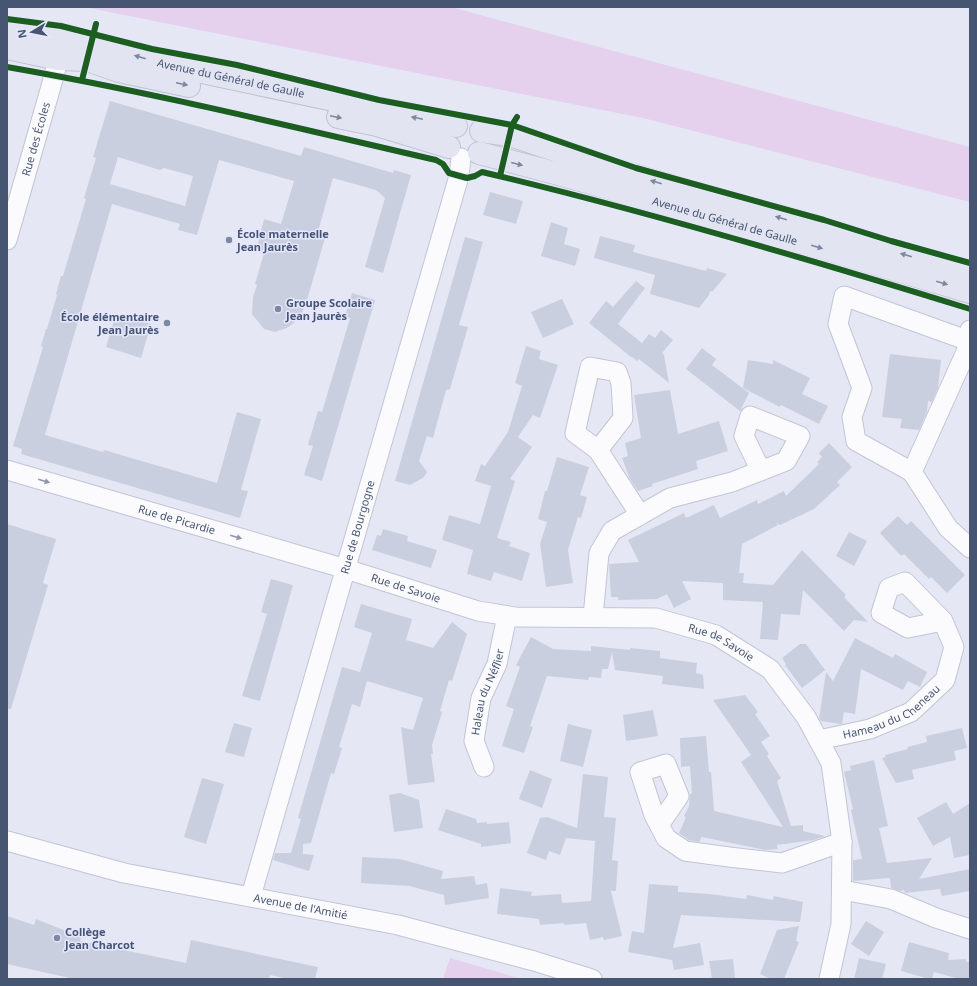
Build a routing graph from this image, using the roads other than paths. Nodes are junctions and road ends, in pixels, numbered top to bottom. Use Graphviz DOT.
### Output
graph roads {
  1 [pos="7,33"];
  2 [pos="7,48"];
  3 [pos="59,49"];
  4 [pos="461,146"];
  5 [pos="7,240"];
  6 [pos="970,274"];
  7 [pos="970,292"];
  8 [pos="969,336"];
  9 [pos="598,450"];
  10 [pos="7,470"];
  11 [pos="761,471"];
  12 [pos="912,472"];
  13 [pos="640,515"];
  14 [pos="970,548"];
  15 [pos="346,569"];
  16 [pos="507,616"];
  17 [pos="593,617"];
  18 [pos="943,621"];
  19 [pos="818,740"];
  20 [pos="484,767"];
  21 [pos="659,825"];
  22 [pos="7,841"];
  23 [pos="842,842"];
  24 [pos="842,890"];
  25 [pos="251,896"];
  26 [pos="970,929"];
  27 [pos="592,979"];
  28 [pos="829,979"];
  1 -- 3 [label="main road, Avenue du Général de Gaulle"];
  2 -- 3 [label="main road, Avenue du Général de Gaulle"];
  3 -- 4 [label="main road, Avenue du Général de Gaulle"];
  3 -- 5 [label="street, Rue des Écoles"];
  6 -- 4 [label="main road, Avenue du Général de Gaulle, one-way"];
  4 -- 7 [label="main road, Avenue du Général de Gaulle, one-way"];
  4 -- 15 [label="street, Rue de Bourgogne"];
  8 -- 12 [label="street"];
  8 -- 12 [label="street"];
  9 -- 13 [label="street"];
  10 -- 15 [label="street, Rue de Picardie, one-way"];
  11 -- 13 [label="street"];
  12 -- 14 [label="street"];
  13 -- 17 [label="street"];
  15 -- 16 [label="street, Rue de Savoie"];
  15 -- 25 [label="street, Rue de Bourgogne"];
  16 -- 17 [label="street, Rue de Savoie"];
  16 -- 20 [label="street, Haleau du Néflier"];
  17 -- 19 [label="street, Rue de Savoie"];
  18 -- 19 [label="street, Hameau du Cheneau"];
  19 -- 23 [label="street, Rue de Savoie"];
  21 -- 23 [label="street"];
  22 -- 25 [label="street, Avenue de l'Amitié"];
  23 -- 24 [label="street, Rue de Savoie"];
  24 -- 26 [label="street"];
  24 -- 28 [label="street, Rue de Savoie"];
  25 -- 27 [label="street, Avenue de l'Amitié"];
}
